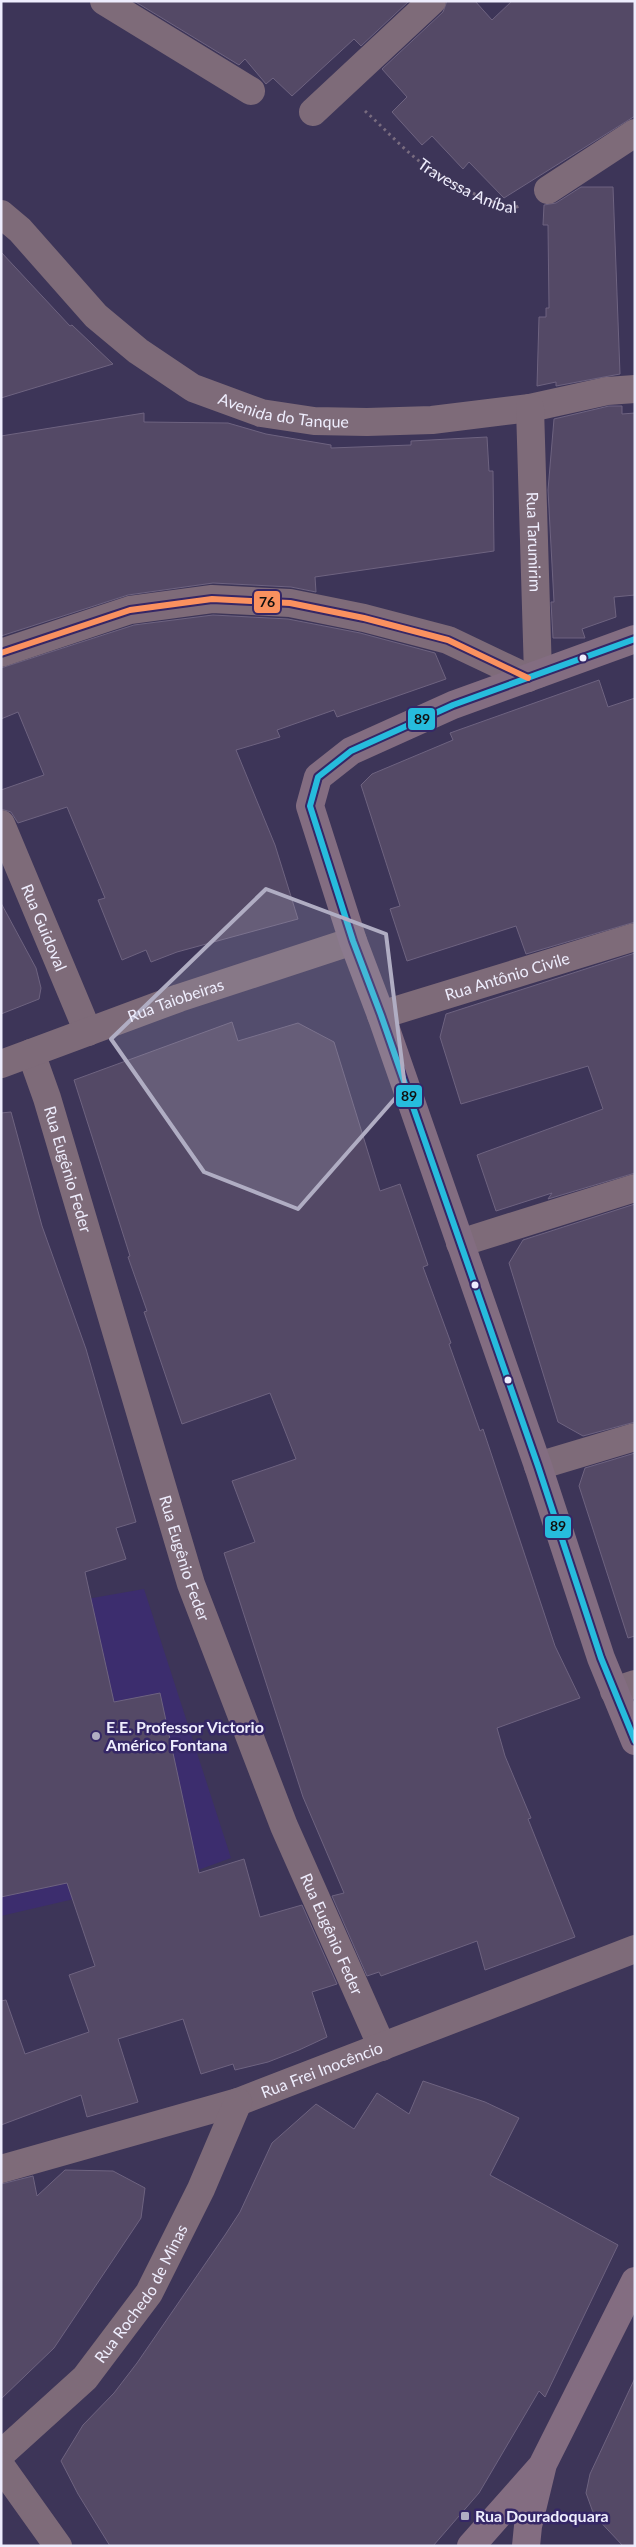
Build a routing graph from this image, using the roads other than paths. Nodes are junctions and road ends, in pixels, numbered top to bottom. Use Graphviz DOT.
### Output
graph roads {
  1 [pos="104,1"];
  2 [pos="432,1"];
  3 [pos="251,91"];
  4 [pos="313,112"];
  5 [pos="635,133"];
  6 [pos="548,190"];
  7 [pos="1,214"];
  8 [pos="635,389"];
  9 [pos="530,408"];
  10 [pos="635,639"];
  11 [pos="1,653"];
  12 [pos="533,676"];
  13 [pos="1,824"];
  14 [pos="635,937"];
  15 [pos="353,941"];
  16 [pos="381,1015"];
  17 [pos="88,1032"];
  18 [pos="31,1053"];
  19 [pos="1,1064"];
  20 [pos="635,1188"];
  21 [pos="460,1243"];
  22 [pos="635,1437"];
  23 [pos="538,1466"];
  24 [pos="625,1688"];
  25 [pos="635,1741"];
  26 [pos="635,1950"];
  27 [pos="382,2047"];
  28 [pos="238,2102"];
  29 [pos="1,2169"];
  30 [pos="635,2281"];
  31 [pos="1,2454"];
  32 [pos="543,2464"];
  33 [pos="1,2466"];
  34 [pos="58,2546"];
  35 [pos="471,2546"];
  36 [pos="526,2546"];
  1 -- 3 [label="street"];
  2 -- 4 [label="street"];
  5 -- 6 [label="street"];
  7 -- 9 [label="street, Avenida do Tanque"];
  8 -- 9 [label="street, Avenida do Tanque"];
  9 -- 12 [label="street, Rua Tarumirim"];
  10 -- 12 [label="main road"];
  11 -- 12 [label="street"];
  12 -- 15 [label="main road"];
  13 -- 17 [label="street, Rua Guidoval"];
  14 -- 16 [label="street, Rua Antônio Civile"];
  15 -- 16 [label="main road"];
  15 -- 17 [label="street, Rua Taiobeiras"];
  16 -- 21 [label="main road"];
  17 -- 18 [label="street, Rua Taiobeiras"];
  18 -- 19 [label="street, Rua Taiobeiras"];
  18 -- 27 [label="street, Rua Eugênio Feder"];
  20 -- 21 [label="street"];
  21 -- 23 [label="main road"];
  22 -- 23 [label="street"];
  23 -- 24 [label="main road"];
  24 -- 25 [label="main road"];
  26 -- 27 [label="street, Rua Frei Inocêncio"];
  27 -- 28 [label="street, Rua Frei Inocêncio"];
  28 -- 29 [label="street, Rua Frei Inocêncio"];
  28 -- 31 [label="street, Rua Rochedo de Minas"];
  30 -- 32 [label="main road"];
  32 -- 35 [label="main road"];
  32 -- 36 [label="main road"];
  33 -- 34 [label="street"];
}
